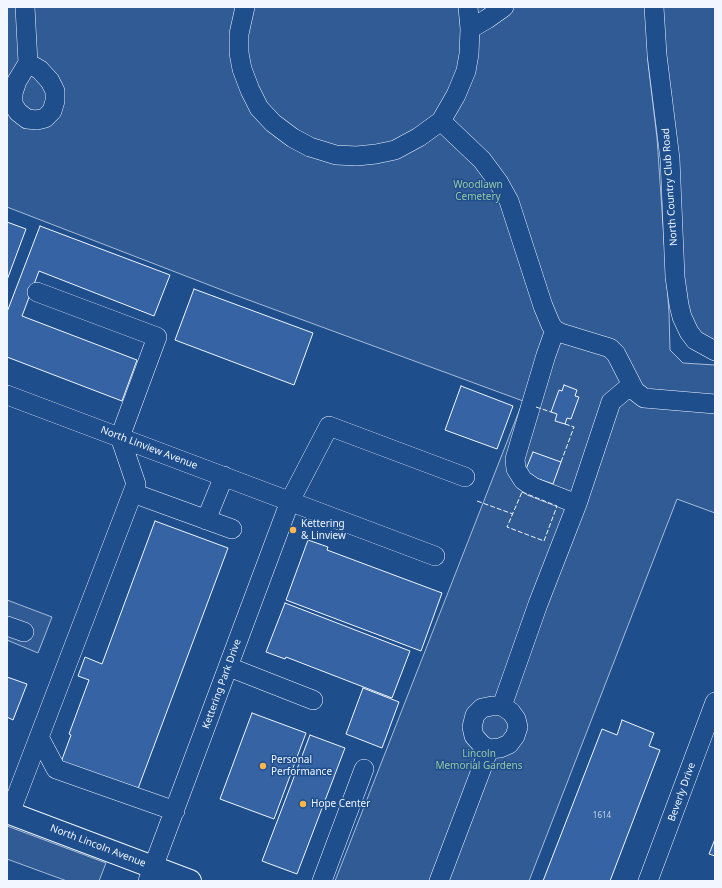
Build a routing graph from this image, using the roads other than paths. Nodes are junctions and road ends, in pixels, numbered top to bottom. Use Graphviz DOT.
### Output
graph roads {
  1 [pos="26,7"];
  2 [pos="245,7"];
  3 [pos="468,7"];
  4 [pos="504,7"];
  5 [pos="654,7"];
  6 [pos="470,29"];
  7 [pos="28,63"];
  8 [pos="441,121"];
  9 [pos="37,292"];
  10 [pos="555,330"];
  11 [pos="715,351"];
  12 [pos="632,385"];
  13 [pos="7,395"];
  14 [pos="715,404"];
  15 [pos="120,437"];
  16 [pos="224,476"];
  17 [pos="465,477"];
  18 [pos="133,493"];
  19 [pos="290,501"];
  20 [pos="577,504"];
  21 [pos="206,520"];
  22 [pos="232,529"];
  23 [pos="435,556"];
  24 [pos="228,667"];
  25 [pos="313,700"];
  26 [pos="715,702"];
  27 [pos="502,706"];
  28 [pos="39,737"];
  29 [pos="489,749"];
  30 [pos="364,769"];
  31 [pos="175,811"];
  32 [pos="8,812"];
  33 [pos="151,874"];
  34 [pos="190,881"];
  35 [pos="322,881"];
  36 [pos="439,881"];
  37 [pos="648,881"];
  1 -- 7 [label="street"];
  2 -- 8 [label="street"];
  3 -- 6 [label="street"];
  4 -- 6 [label="street"];
  5 -- 11 [label="street, North Country Club Road"];
  6 -- 8 [label="street"];
  8 -- 10 [label="street"];
  9 -- 15 [label="street"];
  10 -- 12 [label="street"];
  10 -- 20 [label="street"];
  12 -- 14 [label="street"];
  12 -- 20 [label="street"];
  13 -- 15 [label="street, North Linview Avenue"];
  15 -- 16 [label="street, North Linview Avenue"];
  15 -- 18 [label="street"];
  16 -- 19 [label="street, North Linview Avenue"];
  16 -- 21 [label="street"];
  17 -- 19 [label="street, Kettering Park Drive"];
  18 -- 21 [label="street"];
  18 -- 28 [label="street"];
  19 -- 23 [label="street, North Linview Avenue"];
  19 -- 24 [label="street, Kettering Park Drive"];
  20 -- 27 [label="street"];
  21 -- 22 [label="street"];
  24 -- 25 [label="street"];
  24 -- 31 [label="street, Kettering Park Drive"];
  26 -- 37 [label="street, Beverly Drive"];
  27 -- 29 [label="street"];
  27 -- 29 [label="street"];
  28 -- 31 [label="street"];
  28 -- 32 [label="street"];
  29 -- 36 [label="street"];
  30 -- 35 [label="street"];
  31 -- 33 [label="street, Kettering Park Drive"];
  32 -- 33 [label="main road, North Lincoln Avenue"];
  33 -- 34 [label="main road, North Lincoln Avenue"];
}
